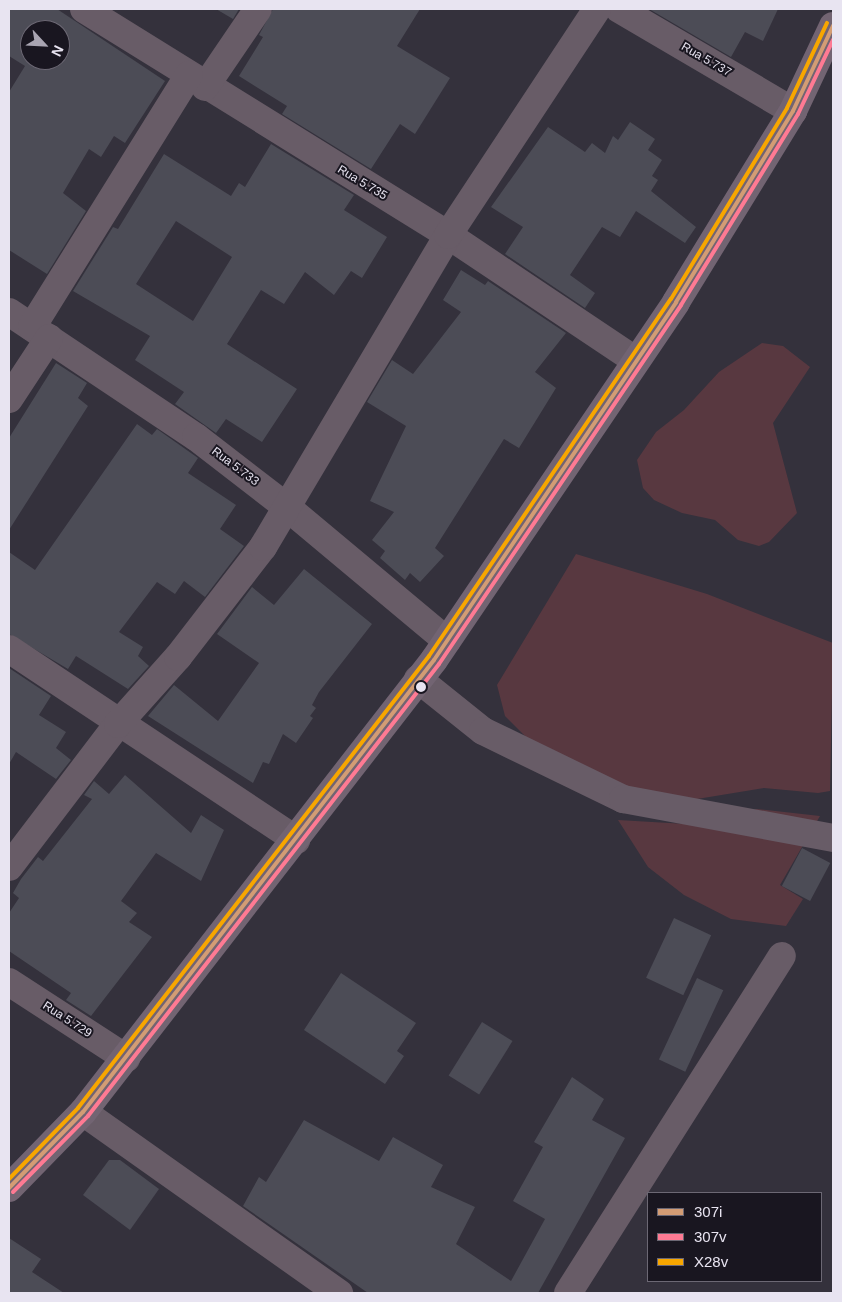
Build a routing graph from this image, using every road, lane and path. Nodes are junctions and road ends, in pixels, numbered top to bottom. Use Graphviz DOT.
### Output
graph roads {
  1 [pos="84,9"];
  2 [pos="258,9"];
  3 [pos="596,9"];
  4 [pos="619,9"];
  5 [pos="833,26"];
  6 [pos="197,81"];
  7 [pos="793,111"];
  8 [pos="448,236"];
  9 [pos="9,312"];
  10 [pos="41,333"];
  11 [pos="636,361"];
  12 [pos="9,399"];
  13 [pos="288,508"];
  14 [pos="9,649"];
  15 [pos="433,660"];
  16 [pos="118,724"];
  17 [pos="833,838"];
  18 [pos="296,840"];
  19 [pos="9,867"];
  20 [pos="782,956"];
  21 [pos="9,982"];
  22 [pos="126,1058"];
  23 [pos="83,1112"];
  24 [pos="9,1188"];
  25 [pos="339,1293"];
  26 [pos="568,1293"];
  1 -- 6 [label="street, Rua 5.735"];
  2 -- 6 [label="street"];
  3 -- 8 [label="street"];
  4 -- 7 [label="street, Rua 5.737"];
  5 -- 7 [label="main road"];
  6 -- 8 [label="street, Rua 5.735"];
  6 -- 10 [label="street"];
  7 -- 11 [label="main road"];
  8 -- 11 [label="street, Rua 5.735"];
  8 -- 13 [label="street"];
  9 -- 10 [label="street, Rua 5.733"];
  10 -- 12 [label="street"];
  10 -- 13 [label="street, Rua 5.733"];
  11 -- 15 [label="main road"];
  13 -- 15 [label="street, Rua 5.733"];
  13 -- 16 [label="street"];
  14 -- 16 [label="street"];
  15 -- 17 [label="street, Rua 5.733"];
  15 -- 18 [label="main road"];
  16 -- 18 [label="street"];
  16 -- 19 [label="street"];
  18 -- 22 [label="main road"];
  20 -- 26 [label="street"];
  21 -- 22 [label="street, Rua 5.729"];
  22 -- 23 [label="main road"];
  23 -- 24 [label="main road"];
  23 -- 25 [label="street"];
}
